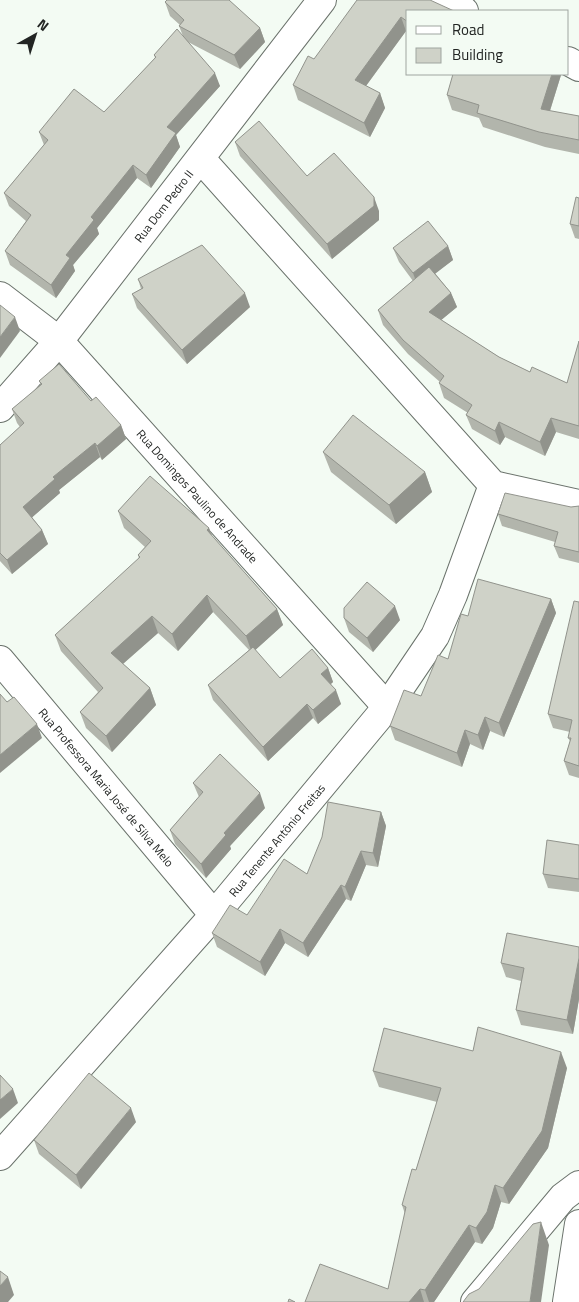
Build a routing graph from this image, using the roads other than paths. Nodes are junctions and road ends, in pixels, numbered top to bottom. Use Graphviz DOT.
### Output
graph roads {
  1 [pos="322,0"];
  2 [pos="441,0"];
  3 [pos="462,10"];
  4 [pos="200,159"];
  5 [pos="0,296"];
  6 [pos="58,341"];
  7 [pos="0,408"];
  8 [pos="493,485"];
  9 [pos="579,504"];
  10 [pos="0,660"];
  11 [pos="386,707"];
  12 [pos="214,915"];
  13 [pos="0,1156"];
  14 [pos="579,1185"];
  15 [pos="579,1224"];
  16 [pos="576,1263"];
  17 [pos="474,1302"];
  18 [pos="567,1302"];
  1 -- 4 [label="street, Rua Dom Pedro II"];
  2 -- 3 [label="street"];
  4 -- 6 [label="street, Rua Dom Pedro II"];
  4 -- 8 [label="street"];
  5 -- 6 [label="street, Rua Domingos Paulino de Andrade"];
  6 -- 7 [label="street, Rua Dom Pedro II"];
  6 -- 11 [label="street, Rua Domingos Paulino de Andrade"];
  8 -- 9 [label="street"];
  8 -- 11 [label="street, Rua Tenente Antônio Freitas"];
  10 -- 12 [label="street, Rua Professora Maria José de Silva Melo"];
  11 -- 12 [label="street, Rua Tenente Antônio Freitas"];
  12 -- 13 [label="street, Rua Tenente Antônio Freitas"];
  14 -- 17 [label="street"];
  15 -- 16 [label="street"];
  16 -- 18 [label="street"];
}
